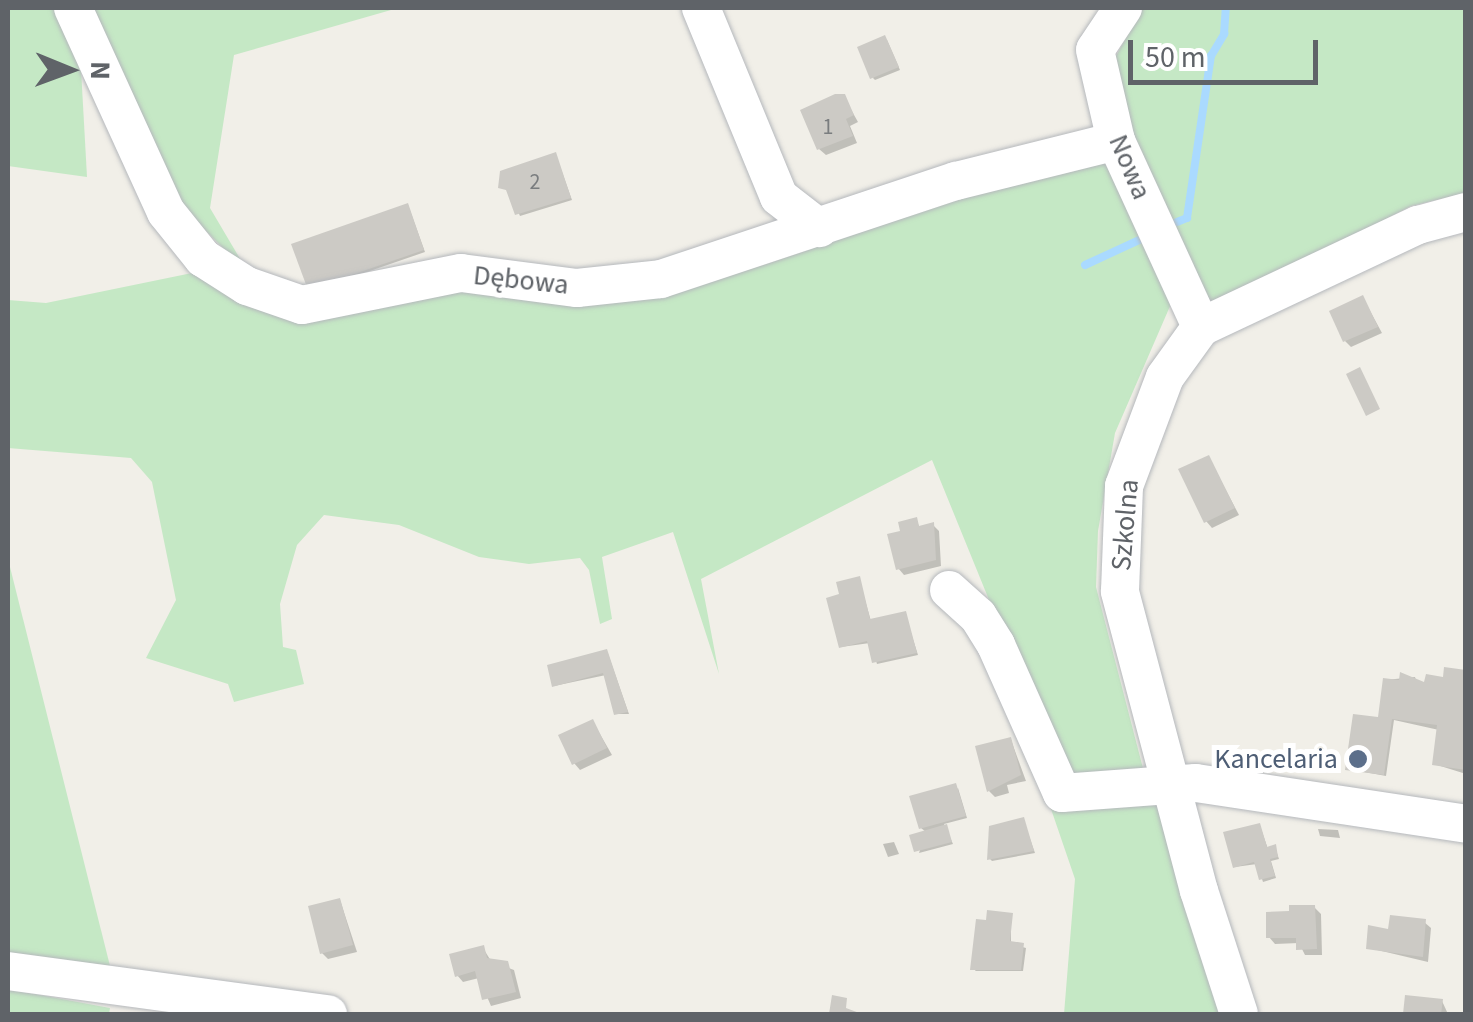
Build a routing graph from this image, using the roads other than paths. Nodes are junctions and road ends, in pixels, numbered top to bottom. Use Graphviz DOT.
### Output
graph roads {
  1 [pos="73,8"];
  2 [pos="701,8"];
  3 [pos="1123,8"];
  4 [pos="1116,141"];
  5 [pos="1466,212"];
  6 [pos="819,228"];
  7 [pos="1201,327"];
  8 [pos="949,590"];
  9 [pos="1171,789"];
  10 [pos="1466,824"];
  11 [pos="8,971"];
  12 [pos="216,1007"];
  13 [pos="328,1014"];
  14 [pos="1239,1014"];
  1 -- 6 [label="street, Dębowa"];
  2 -- 6 [label="street"];
  3 -- 4 [label="street, Nowa"];
  4 -- 6 [label="street, Dębowa"];
  4 -- 7 [label="street, Nowa"];
  5 -- 7 [label="street, Szkolna"];
  7 -- 9 [label="street, Szkolna"];
  8 -- 9 [label="street"];
  9 -- 10 [label="street"];
  9 -- 14 [label="street, Szkolna"];
  11 -- 12 [label="street"];
  12 -- 13 [label="street"];
}
